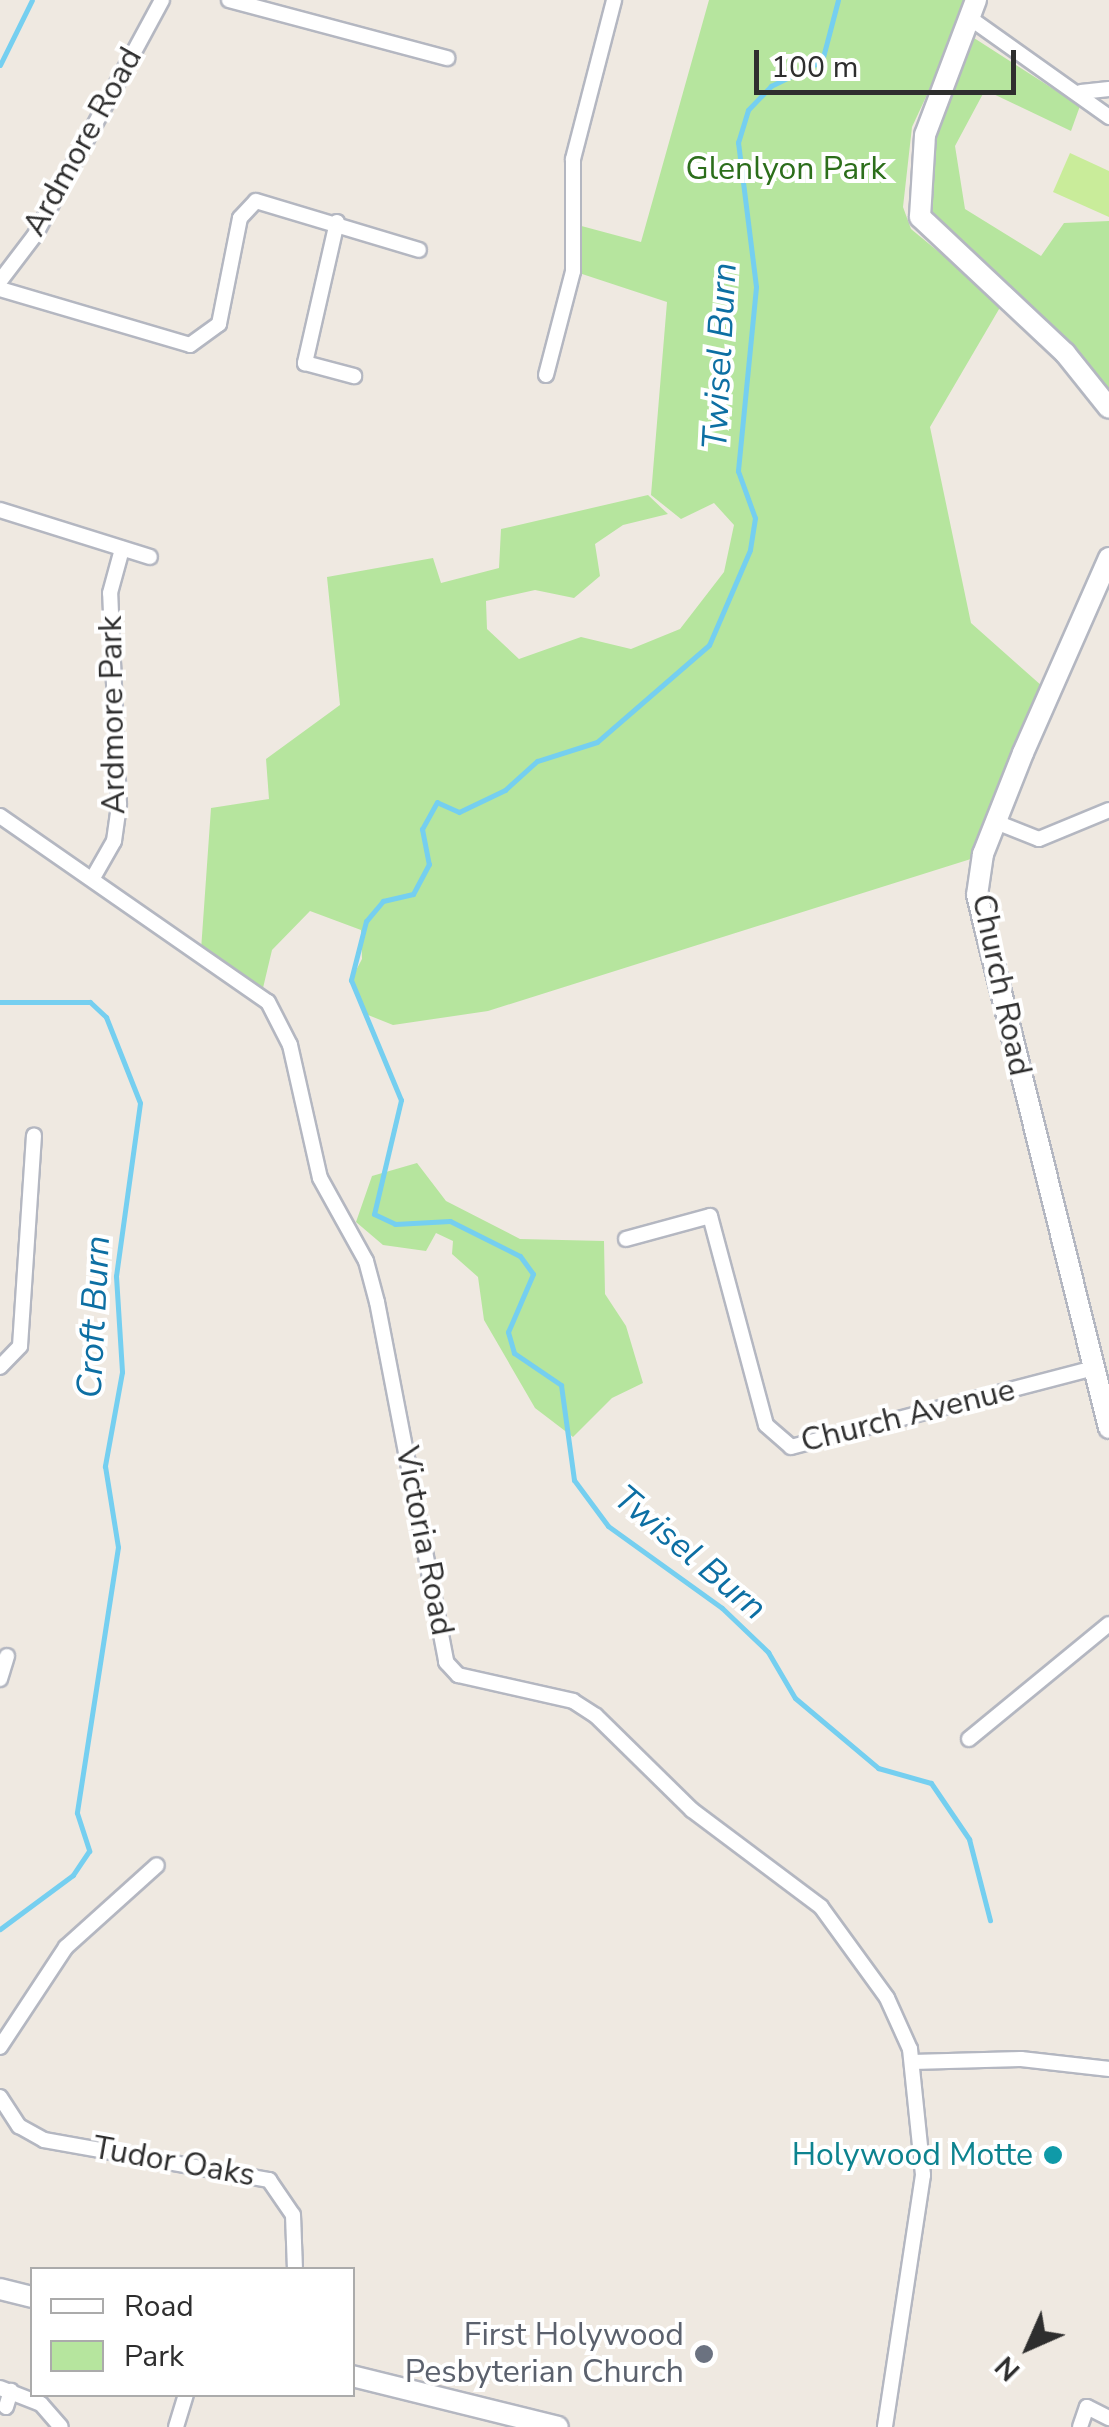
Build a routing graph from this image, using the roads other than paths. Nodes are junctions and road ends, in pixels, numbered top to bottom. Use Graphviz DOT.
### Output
graph roads {
  1 [pos="162,0"];
  2 [pos="228,0"];
  3 [pos="614,0"];
  4 [pos="975,10"];
  5 [pos="447,58"];
  6 [pos="1109,89"];
  7 [pos="1081,92"];
  8 [pos="1109,116"];
  9 [pos="337,222"];
  10 [pos="419,250"];
  11 [pos="0,280"];
  12 [pos="0,288"];
  13 [pos="354,376"];
  14 [pos="546,376"];
  15 [pos="1109,408"];
  16 [pos="0,510"];
  17 [pos="122,549"];
  18 [pos="150,557"];
  19 [pos="1109,558"];
  20 [pos="1104,582"];
  21 [pos="1109,810"];
  22 [pos="0,816"];
  23 [pos="996,822"];
  24 [pos="94,876"];
  25 [pos="34,1134"];
  26 [pos="626,1238"];
  27 [pos="0,1366"];
  28 [pos="1094,1368"];
  29 [pos="1109,1428"];
  30 [pos="1109,1624"];
  31 [pos="7,1656"];
  32 [pos="0,1679"];
  33 [pos="968,1739"];
  34 [pos="157,1865"];
  35 [pos="0,2046"];
  36 [pos="912,2062"];
  37 [pos="1109,2069"];
  38 [pos="0,2097"];
  39 [pos="295,2267"];
  40 [pos="0,2289"];
  41 [pos="30,2296"];
  42 [pos="355,2377"];
  43 [pos="6,2390"];
  44 [pos="185,2397"];
  45 [pos="6,2407"];
  46 [pos="1109,2418"];
  47 [pos="61,2427"];
  48 [pos="176,2427"];
  49 [pos="558,2427"];
  50 [pos="884,2427"];
  51 [pos="1080,2427"];
  1 -- 11 [label="street, Ardmore Road"];
  2 -- 5 [label="street"];
  3 -- 14 [label="street"];
  4 -- 7 [label="street"];
  4 -- 15 [label="street"];
  6 -- 7 [label="street"];
  7 -- 8 [label="street"];
  9 -- 10 [label="street"];
  9 -- 12 [label="street"];
  9 -- 13 [label="street"];
  16 -- 17 [label="street"];
  17 -- 18 [label="street"];
  17 -- 24 [label="street, Ardmore Park"];
  19 -- 20 [label="street, Church Road"];
  20 -- 23 [label="street, Church Road"];
  21 -- 23 [label="street"];
  22 -- 24 [label="street, Victoria Road"];
  23 -- 28 [label="street, Church Road"];
  24 -- 36 [label="street, Victoria Road"];
  25 -- 27 [label="street"];
  26 -- 28 [label="street, Church Avenue"];
  28 -- 29 [label="street, Church Road"];
  30 -- 33 [label="street"];
  31 -- 32 [label="street"];
  34 -- 35 [label="street"];
  36 -- 37 [label="street"];
  36 -- 50 [label="street, Victoria Road"];
  38 -- 39 [label="street, Tudor Oaks"];
  40 -- 41 [label="street"];
  42 -- 49 [label="street"];
  43 -- 45 [label="street"];
  43 -- 47 [label="street"];
  44 -- 48 [label="street"];
  46 -- 51 [label="street"];
}
